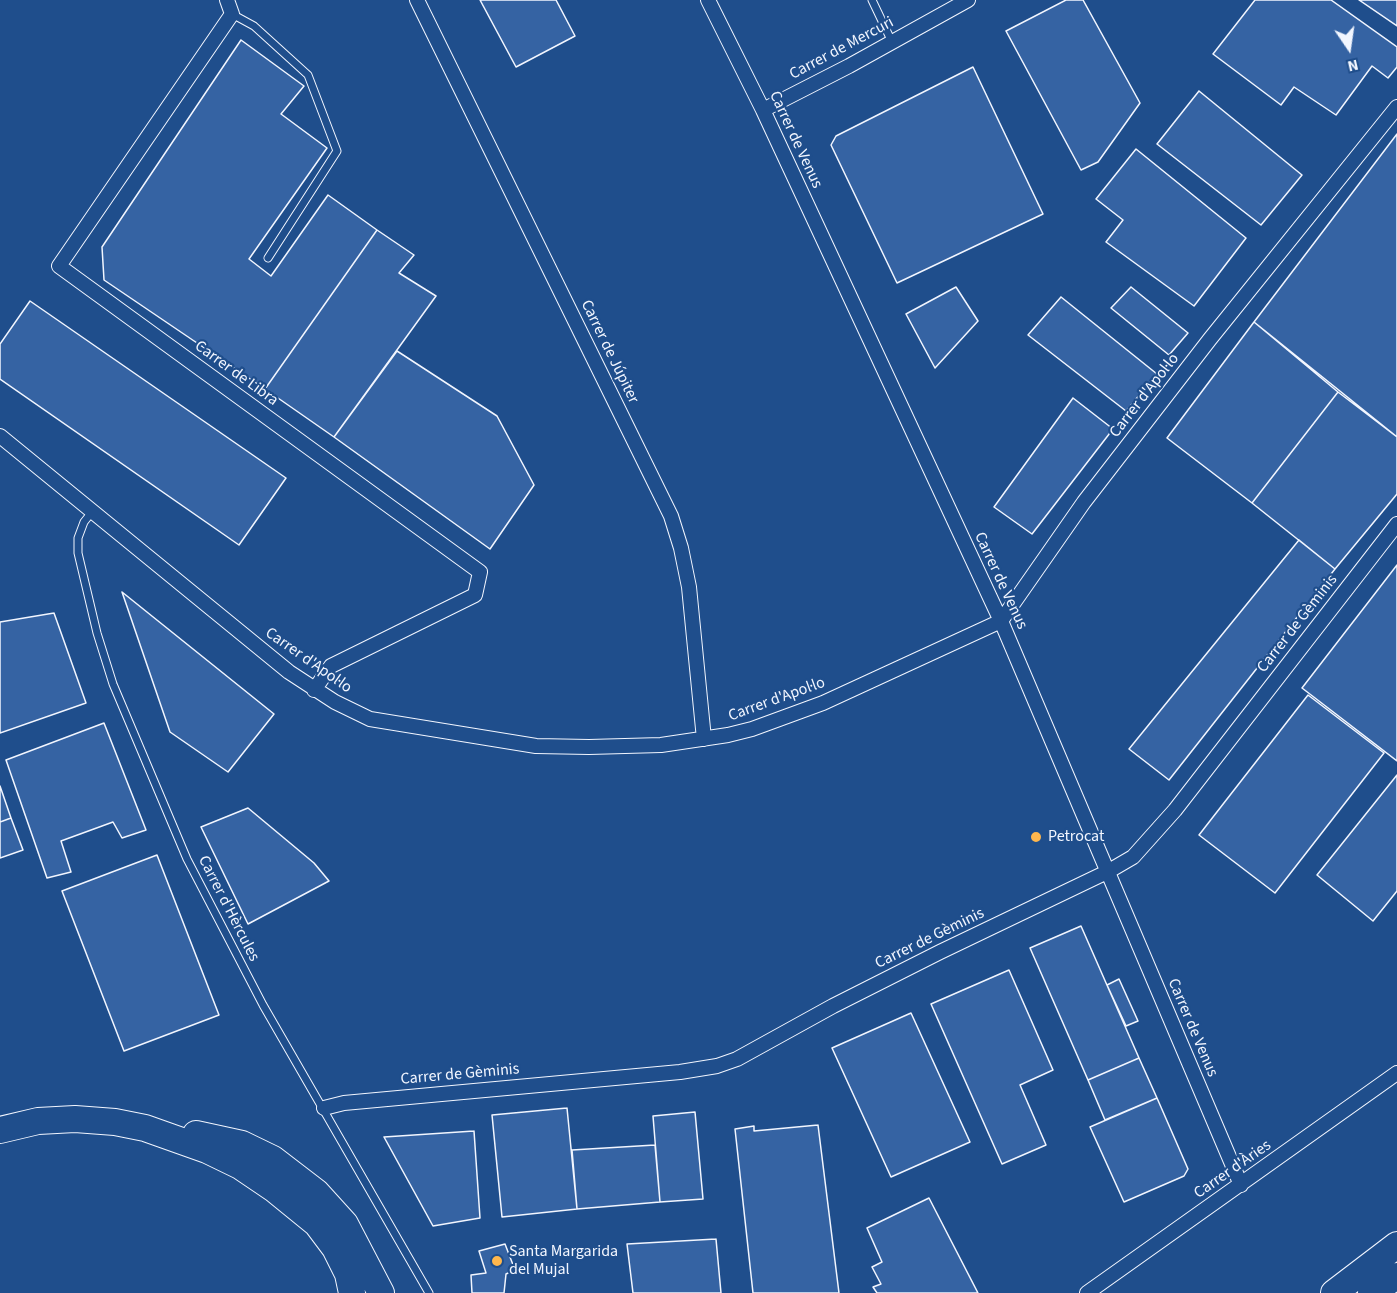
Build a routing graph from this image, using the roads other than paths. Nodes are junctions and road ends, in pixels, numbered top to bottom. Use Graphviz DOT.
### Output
graph roads {
  1 [pos="227,0"];
  2 [pos="417,0"];
  3 [pos="708,0"];
  4 [pos="872,0"];
  5 [pos="968,0"];
  6 [pos="232,14"];
  7 [pos="892,42"];
  8 [pos="1397,107"];
  9 [pos="763,110"];
  10 [pos="268,258"];
  11 [pos="0,436"];
  12 [pos="92,512"];
  13 [pos="1397,524"];
  14 [pos="1001,621"];
  15 [pos="315,690"];
  16 [pos="704,739"];
  17 [pos="1109,871"];
  18 [pos="1397,1073"];
  19 [pos="324,1108"];
  20 [pos="145,1128"];
  21 [pos="0,1130"];
  22 [pos="1241,1185"];
  23 [pos="1397,1245"];
  24 [pos="1397,1276"];
  25 [pos="352,1293"];
  26 [pos="381,1293"];
  27 [pos="429,1293"];
  28 [pos="1087,1293"];
  29 [pos="1334,1293"];
  30 [pos="1371,1293"];
  1 -- 6 [label="street"];
  2 -- 16 [label="street, Carrer de Júpiter"];
  3 -- 9 [label="street, Carrer de Venus"];
  4 -- 7 [label="lane"];
  5 -- 7 [label="street, Carrer de Mercuri"];
  6 -- 10 [label="lane"];
  6 -- 15 [label="street, Carrer de Libra"];
  7 -- 9 [label="street, Carrer de Mercuri"];
  8 -- 14 [label="street, Carrer d'Apol·lo"];
  9 -- 14 [label="street, Carrer de Venus"];
  11 -- 12 [label="street, Carrer d'Apol·lo"];
  12 -- 15 [label="street, Carrer d'Apol·lo"];
  12 -- 19 [label="lane, Carrer d'Hèrcules"];
  13 -- 17 [label="street, Carrer de Gèminis"];
  14 -- 16 [label="street, Carrer d'Apol·lo"];
  14 -- 17 [label="street, Carrer de Venus"];
  15 -- 16 [label="street, Carrer d'Apol·lo"];
  17 -- 19 [label="street, Carrer de Gèminis"];
  17 -- 22 [label="street, Carrer de Venus"];
  18 -- 22 [label="street, Carrer d'Àries"];
  19 -- 27 [label="lane, Carrer d'Hèrcules"];
  20 -- 21 [label="highway"];
  20 -- 25 [label="highway"];
  20 -- 26 [label="highway"];
  22 -- 28 [label="street, Carrer d'Àries"];
  23 -- 29 [label="highway"];
  24 -- 30 [label="highway"];
}
